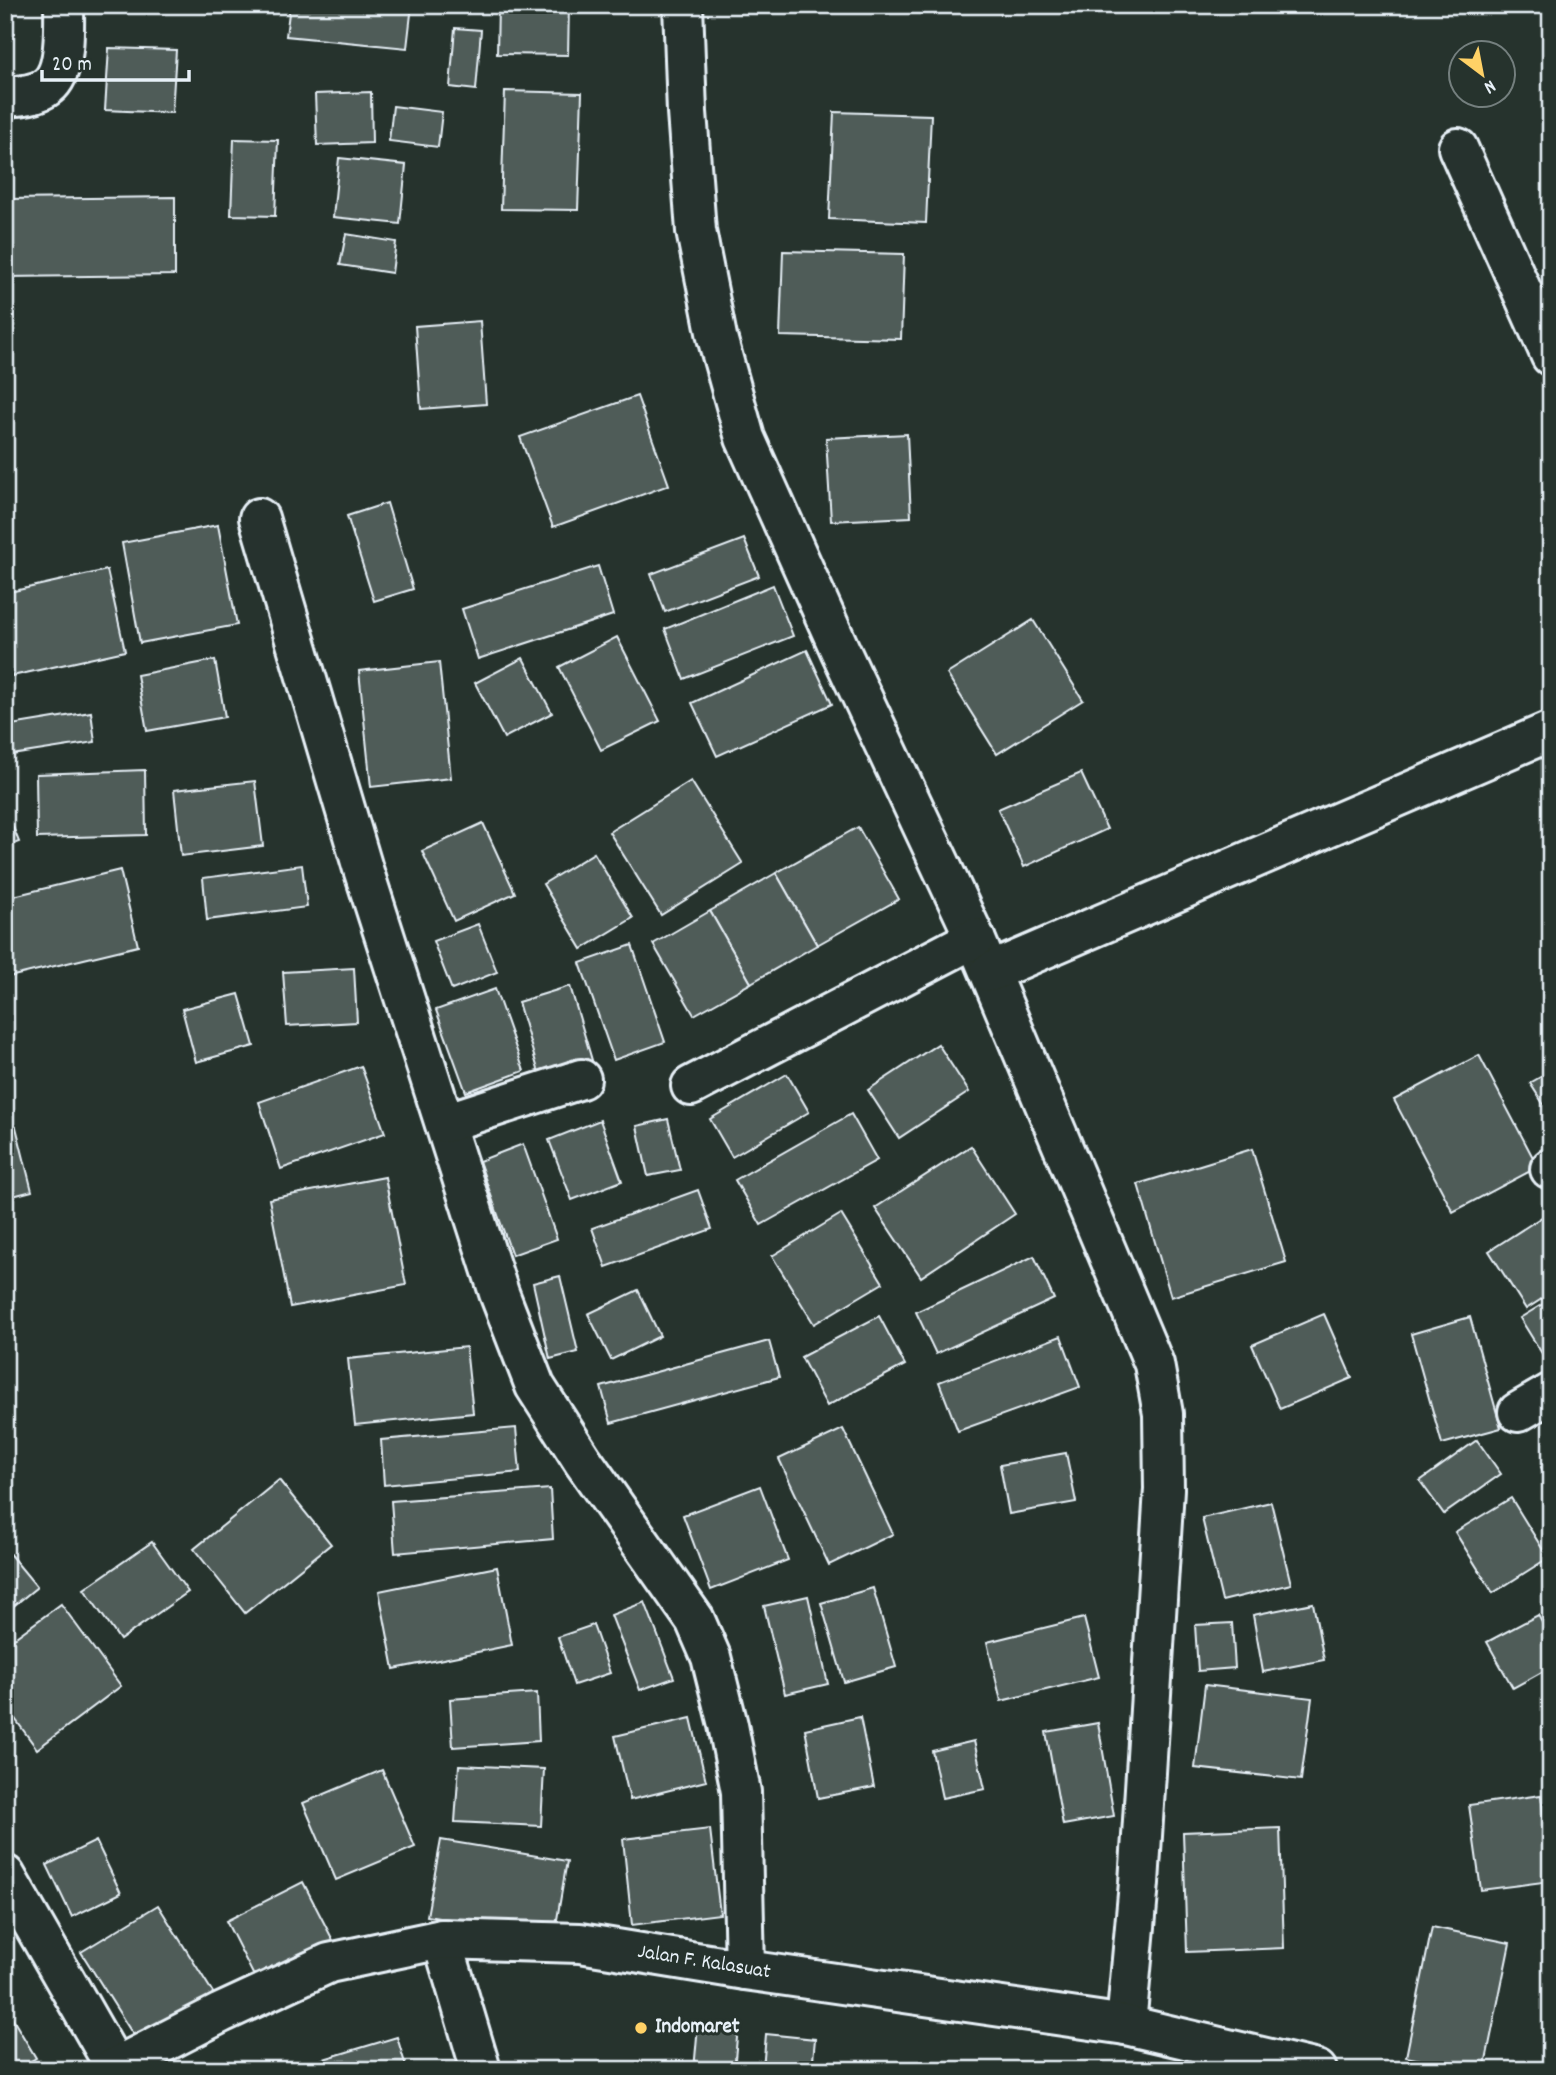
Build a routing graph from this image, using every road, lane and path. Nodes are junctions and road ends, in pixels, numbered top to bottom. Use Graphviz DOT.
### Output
graph roads {
  1 [pos="64,5"];
  2 [pos="683,5"];
  3 [pos="5,97"];
  4 [pos="1458,148"];
  5 [pos="1551,356"];
  6 [pos="259,518"];
  7 [pos="1551,731"];
  8 [pos="975,938"];
  9 [pos="990,972"];
  10 [pos="580,1079"];
  11 [pos="691,1086"];
  12 [pos="445,1124"];
  13 [pos="1551,1394"];
  14 [pos="1518,1412"];
  15 [pos="5,1875"];
  16 [pos="442,1939"];
  17 [pos="745,1970"];
  18 [pos="1126,2025"];
  19 [pos="113,2068"];
  20 [pos="481,2070"];
  21 [pos="1317,2070"];
  1 -- 3 [label="street"];
  2 -- 8 [label="street"];
  4 -- 5 [label="street"];
  6 -- 12 [label="street"];
  7 -- 9 [label="street"];
  8 -- 9 [label="street"];
  8 -- 11 [label="street"];
  9 -- 18 [label="street"];
  10 -- 12 [label="street"];
  12 -- 17 [label="street"];
  13 -- 14 [label="street"];
  15 -- 19 [label="street"];
  16 -- 17 [label="street, Jalan F. Kalasuat"];
  16 -- 19 [label="street, Jalan F. Kalasuat"];
  16 -- 20 [label="street"];
  17 -- 18 [label="street, Jalan F. Kalasuat"];
  18 -- 21 [label="street, Jalan F. Kalasuat"];
}
